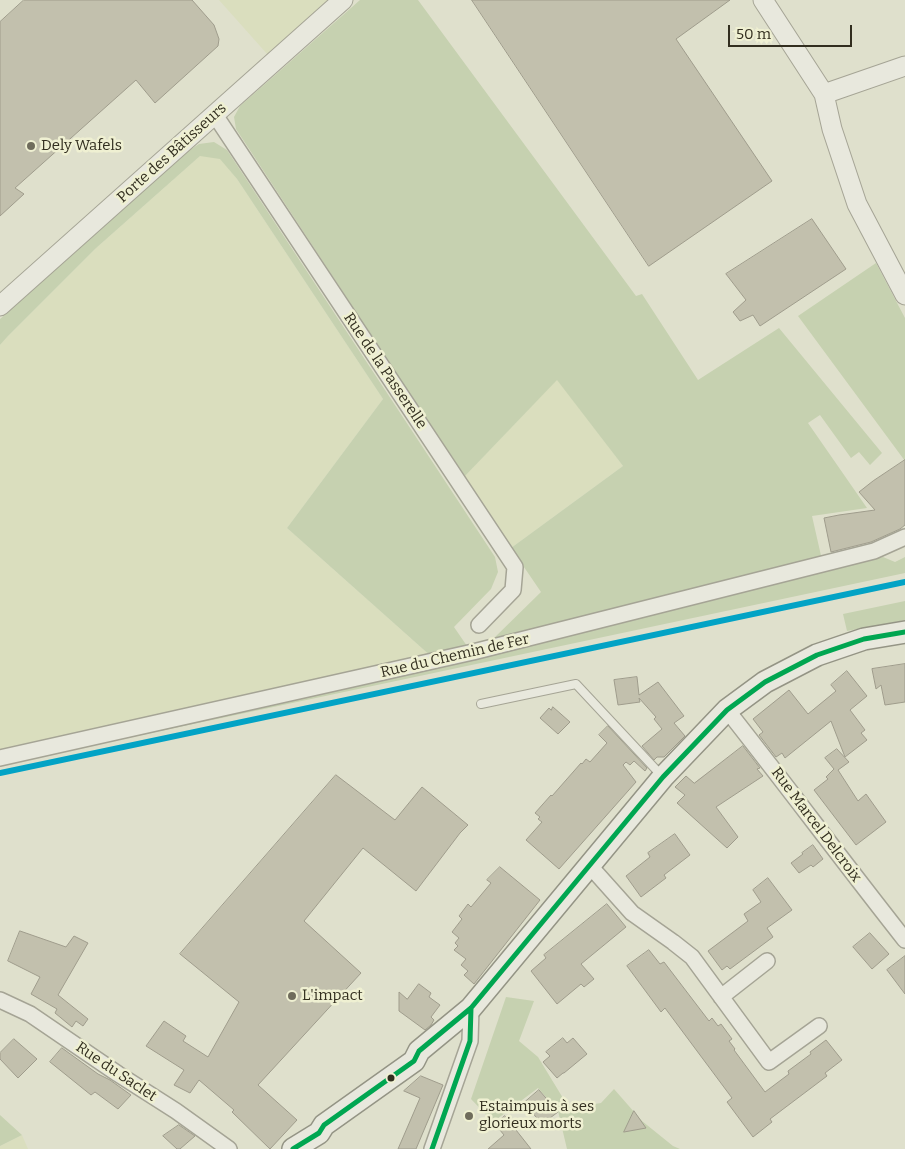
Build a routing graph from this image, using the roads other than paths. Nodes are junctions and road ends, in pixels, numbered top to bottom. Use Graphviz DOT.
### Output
graph roads {
  1 [pos="343,0"];
  2 [pos="763,0"];
  3 [pos="905,66"];
  4 [pos="824,94"];
  5 [pos="215,115"];
  6 [pos="905,295"];
  7 [pos="0,306"];
  8 [pos="905,537"];
  9 [pos="479,625"];
  10 [pos="905,632"];
  11 [pos="482,704"];
  12 [pos="727,710"];
  13 [pos="0,758"];
  14 [pos="662,777"];
  15 [pos="590,866"];
  16 [pos="905,940"];
  17 [pos="767,961"];
  18 [pos="721,997"];
  19 [pos="0,1000"];
  20 [pos="471,1008"];
  21 [pos="819,1026"];
  22 [pos="229,1149"];
  23 [pos="293,1149"];
  24 [pos="432,1149"];
  1 -- 5 [label="street, Porte des Bâtisseurs"];
  2 -- 4 [label="street"];
  3 -- 4 [label="street"];
  4 -- 6 [label="street"];
  5 -- 7 [label="street, Porte des Bâtisseurs"];
  5 -- 9 [label="street, Rue de la Passerelle"];
  8 -- 13 [label="street, Rue du Chemin de Fer"];
  10 -- 12 [label="main road"];
  11 -- 14 [label="lane"];
  12 -- 14 [label="main road"];
  12 -- 16 [label="street, Rue Marcel Delcroix"];
  14 -- 15 [label="main road"];
  15 -- 18 [label="street"];
  15 -- 20 [label="main road"];
  17 -- 18 [label="street"];
  18 -- 21 [label="street"];
  19 -- 22 [label="street, Rue du Saclet"];
  20 -- 23 [label="main road"];
  20 -- 24 [label="street"];
}
